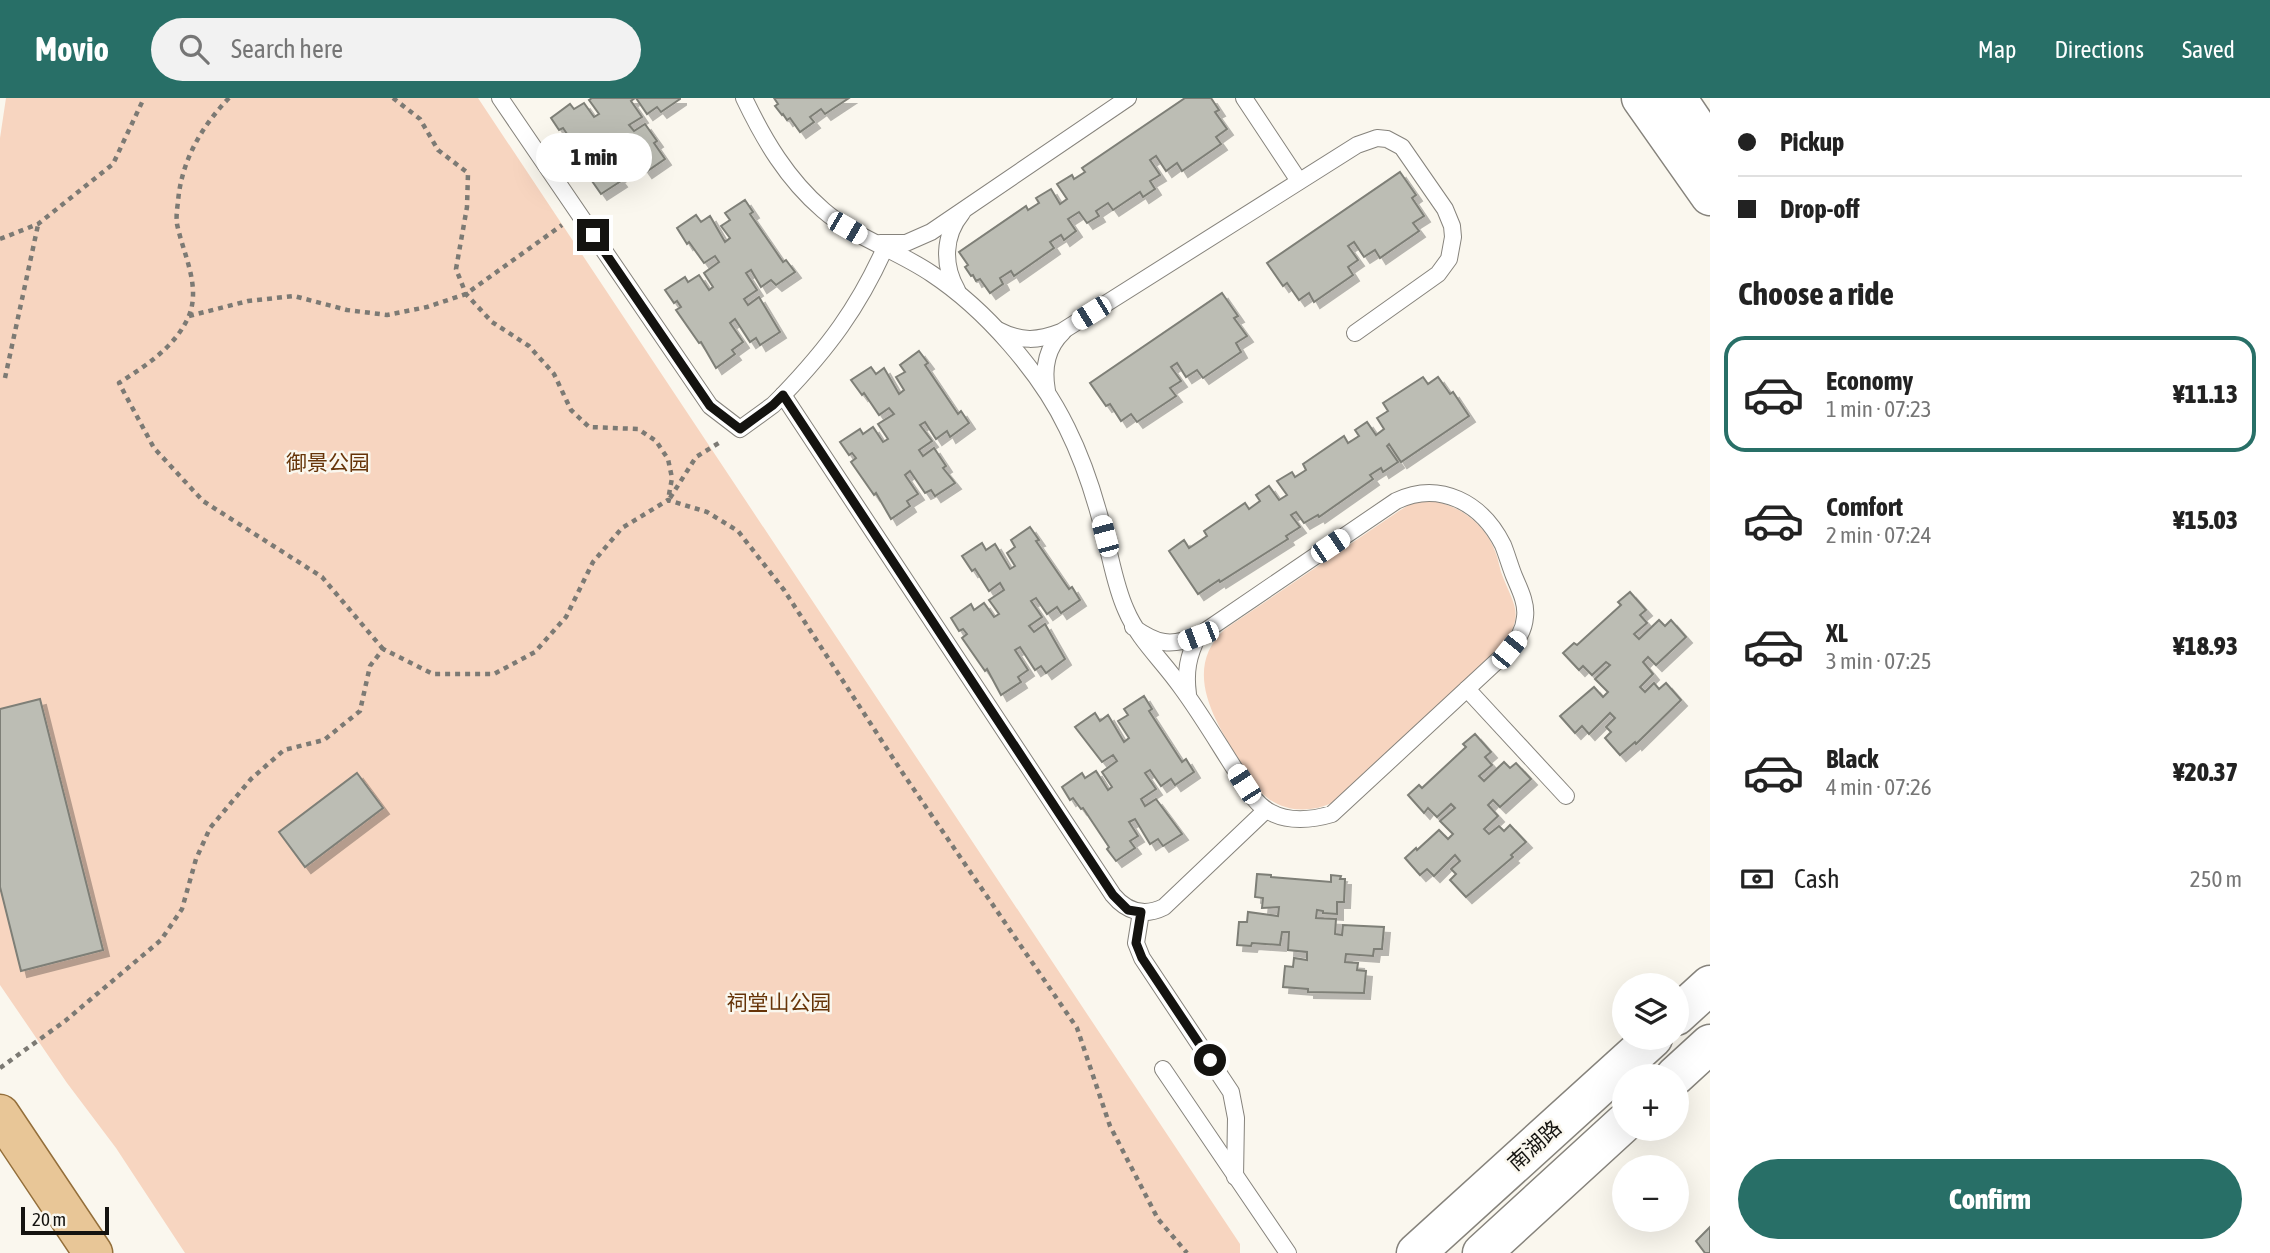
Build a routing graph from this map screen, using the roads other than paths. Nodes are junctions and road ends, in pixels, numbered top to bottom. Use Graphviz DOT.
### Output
graph roads {
  1 [pos="500,98"];
  2 [pos="1128,98"];
  3 [pos="1244,98"];
  4 [pos="1642,98"];
  5 [pos="1677,98"];
  6 [pos="748,103"];
  7 [pos="1710,146"];
  8 [pos="1299,181"];
  9 [pos="1710,196"];
  10 [pos="968,206"];
  11 [pos="878,245"];
  12 [pos="960,295"];
  13 [pos="988,322"];
  14 [pos="1068,328"];
  15 [pos="1355,333"];
  16 [pos="783,395"];
  17 [pos="1048,396"];
  18 [pos="1133,627"];
  19 [pos="1198,636"];
  20 [pos="1467,689"];
  21 [pos="1189,697"];
  22 [pos="1566,796"];
  23 [pos="1266,810"];
  24 [pos="1141,912"];
  25 [pos="1710,985"];
  26 [pos="1689,1004"];
  27 [pos="1710,1044"];
  28 [pos="1640,1050"];
  29 [pos="1688,1064"];
  30 [pos="1163,1069"];
  31 [pos="0,1114"];
  32 [pos="1612,1134"];
  33 [pos="1235,1177"];
  34 [pos="93,1253"];
  35 [pos="1288,1253"];
  36 [pos="1416,1253"];
  37 [pos="1482,1253"];
  1 -- 16 [label="lane"];
  2 -- 10 [label="lane"];
  3 -- 8 [label="lane"];
  4 -- 9 [label="main road"];
  5 -- 7 [label="main road"];
  6 -- 11 [label="lane"];
  8 -- 14 [label="lane"];
  8 -- 15 [label="lane"];
  10 -- 11 [label="lane"];
  10 -- 12 [label="lane"];
  11 -- 12 [label="lane"];
  11 -- 16 [label="lane"];
  12 -- 13 [label="lane"];
  13 -- 14 [label="lane"];
  13 -- 17 [label="lane"];
  14 -- 17 [label="lane"];
  16 -- 24 [label="lane"];
  17 -- 18 [label="lane"];
  18 -- 19 [label="lane"];
  18 -- 21 [label="lane"];
  19 -- 20 [label="lane"];
  19 -- 21 [label="lane"];
  20 -- 22 [label="lane"];
  20 -- 23 [label="lane"];
  21 -- 23 [label="lane"];
  23 -- 24 [label="lane"];
  24 -- 33 [label="lane"];
  25 -- 26 [label="main road"];
  27 -- 29 [label="main road"];
  28 -- 36 [label="main road, 南湖路"];
  30 -- 33 [label="lane"];
  31 -- 34 [label="main road"];
  32 -- 37 [label="main road"];
  33 -- 35 [label="lane"];
}
